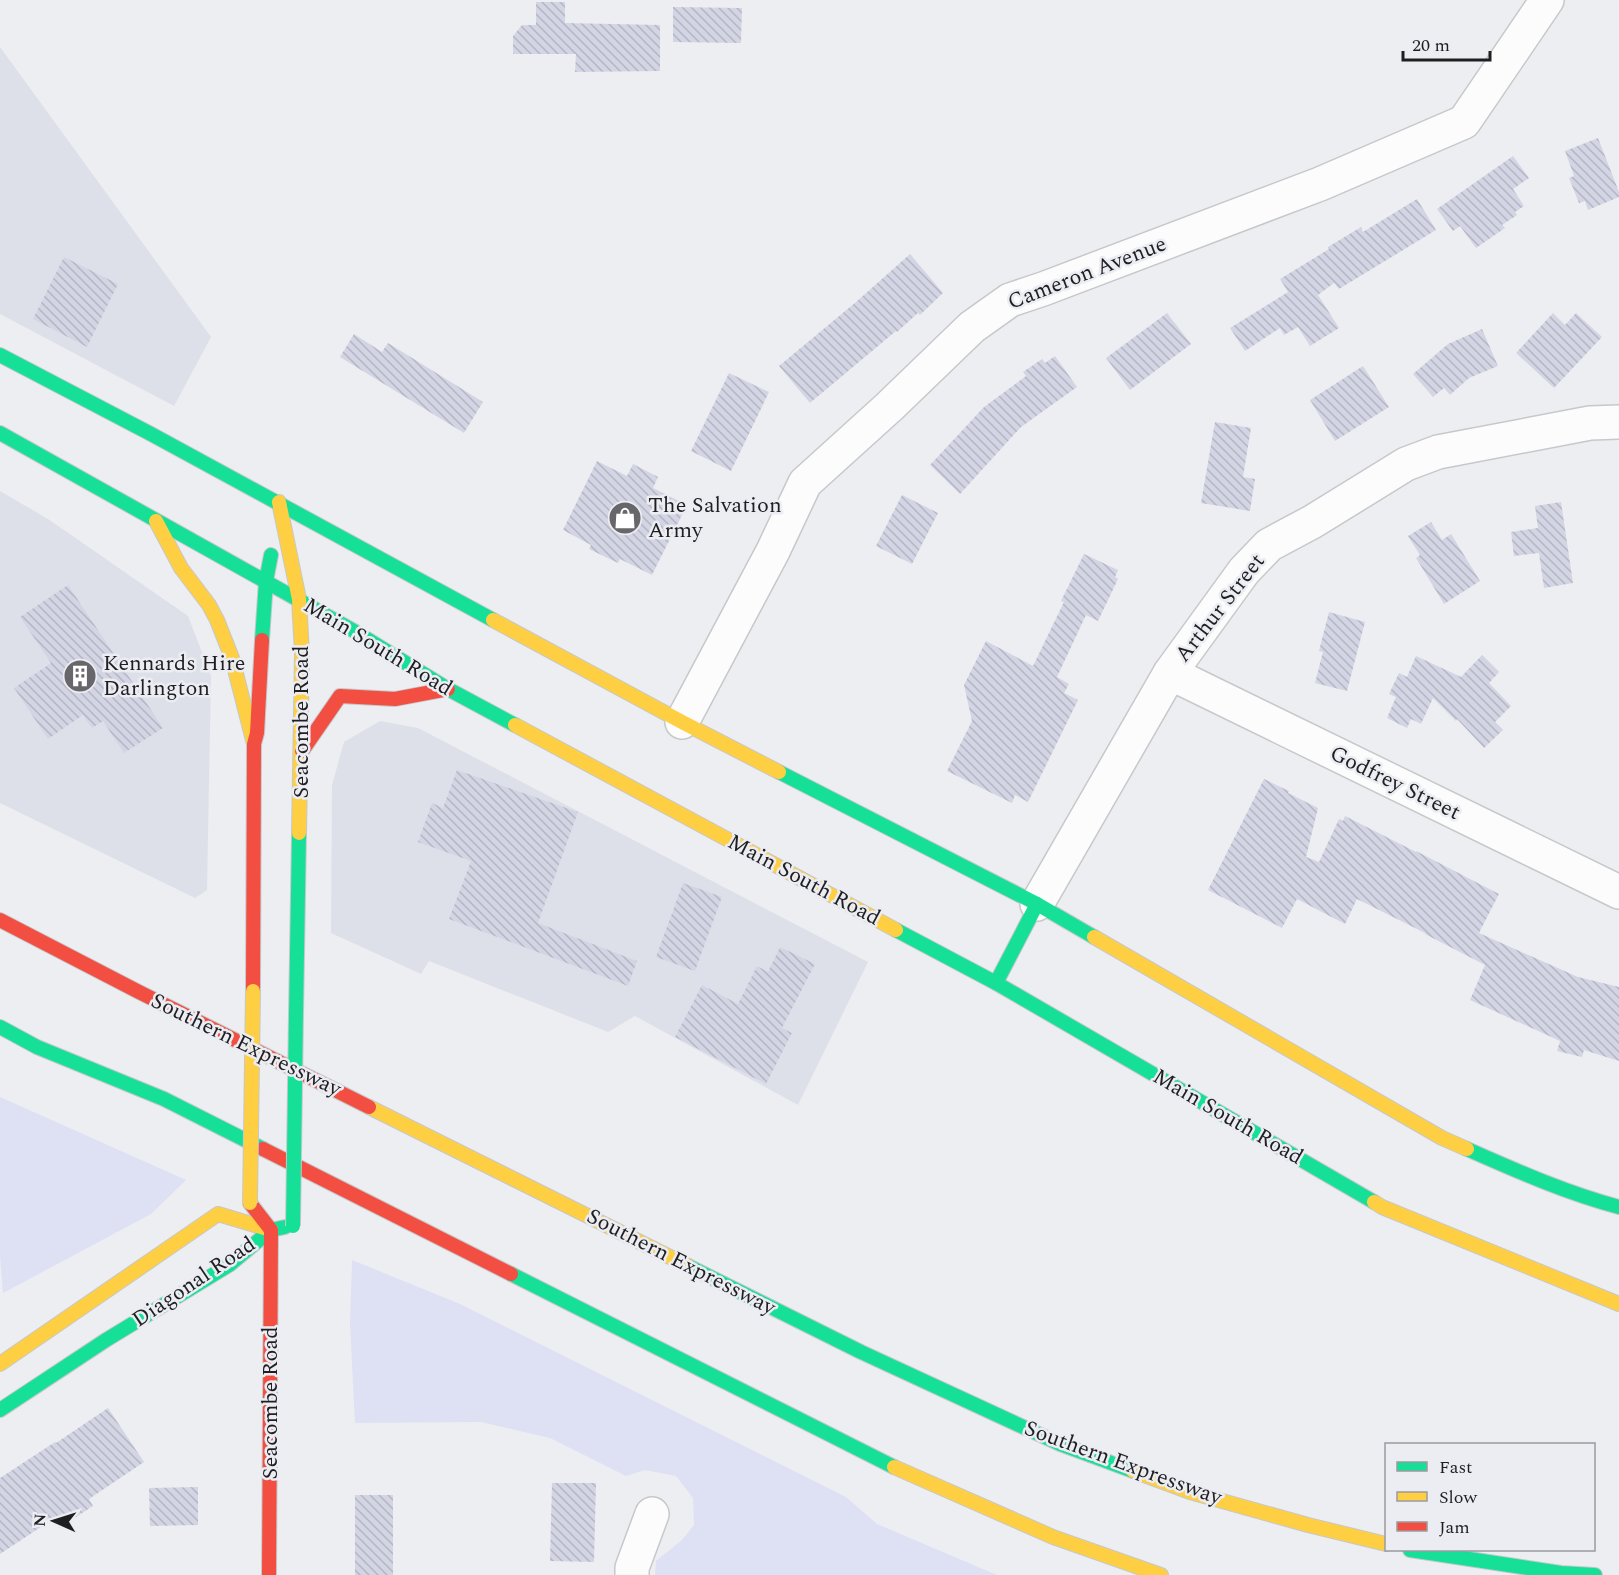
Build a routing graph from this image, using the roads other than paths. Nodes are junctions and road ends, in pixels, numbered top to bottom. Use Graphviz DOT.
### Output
graph roads {
  1 [pos="1547,0"];
  2 [pos="0,355"];
  3 [pos="1619,422"];
  4 [pos="0,433"];
  5 [pos="279,502"];
  6 [pos="156,521"];
  7 [pos="266,581"];
  8 [pos="299,599"];
  9 [pos="1170,673"];
  10 [pos="448,689"];
  11 [pos="682,722"];
  12 [pos="255,744"];
  13 [pos="302,751"];
  14 [pos="1619,892"];
  15 [pos="1037,904"];
  16 [pos="0,920"];
  17 [pos="996,983"];
  18 [pos="0,1029"];
  19 [pos="1619,1207"];
  20 [pos="271,1230"];
  21 [pos="1619,1304"];
  22 [pos="0,1364"];
  23 [pos="0,1410"];
  24 [pos="652,1514"];
  25 [pos="1385,1544"];
  26 [pos="1417,1551"];
  27 [pos="269,1575"];
  28 [pos="632,1575"];
  29 [pos="1161,1575"];
  30 [pos="1595,1575"];
  1 -- 11 [label="street, Cameron Avenue"];
  2 -- 5 [label="main road"];
  3 -- 9 [label="street, Arthur Street"];
  4 -- 6 [label="main road, Main South Road"];
  5 -- 7 [label="main road, Seacombe Road"];
  5 -- 8 [label="main road, Seacombe Road"];
  5 -- 11 [label="main road"];
  6 -- 7 [label="main road, Main South Road"];
  6 -- 12 [label="main road"];
  7 -- 8 [label="main road, Main South Road"];
  7 -- 12 [label="main road, Seacombe Road"];
  8 -- 10 [label="main road, Main South Road"];
  8 -- 13 [label="main road, Seacombe Road"];
  9 -- 14 [label="street, Godfrey Street"];
  9 -- 15 [label="street, Arthur Street"];
  10 -- 13 [label="main road"];
  10 -- 17 [label="main road, Main South Road"];
  11 -- 15 [label="main road"];
  12 -- 20 [label="main road, Seacombe Road, bridge"];
  13 -- 20 [label="main road, Seacombe Road, bridge"];
  15 -- 17 [label="main road"];
  15 -- 19 [label="main road"];
  16 -- 25 [label="main road, Southern Expressway"];
  17 -- 21 [label="main road, Main South Road"];
  18 -- 29 [label="main road"];
  20 -- 22 [label="main road, Diagonal Road"];
  20 -- 23 [label="main road, Diagonal Road"];
  20 -- 27 [label="main road, Seacombe Road"];
  24 -- 28 [label="street"];
  26 -- 30 [label="main road"];
}
